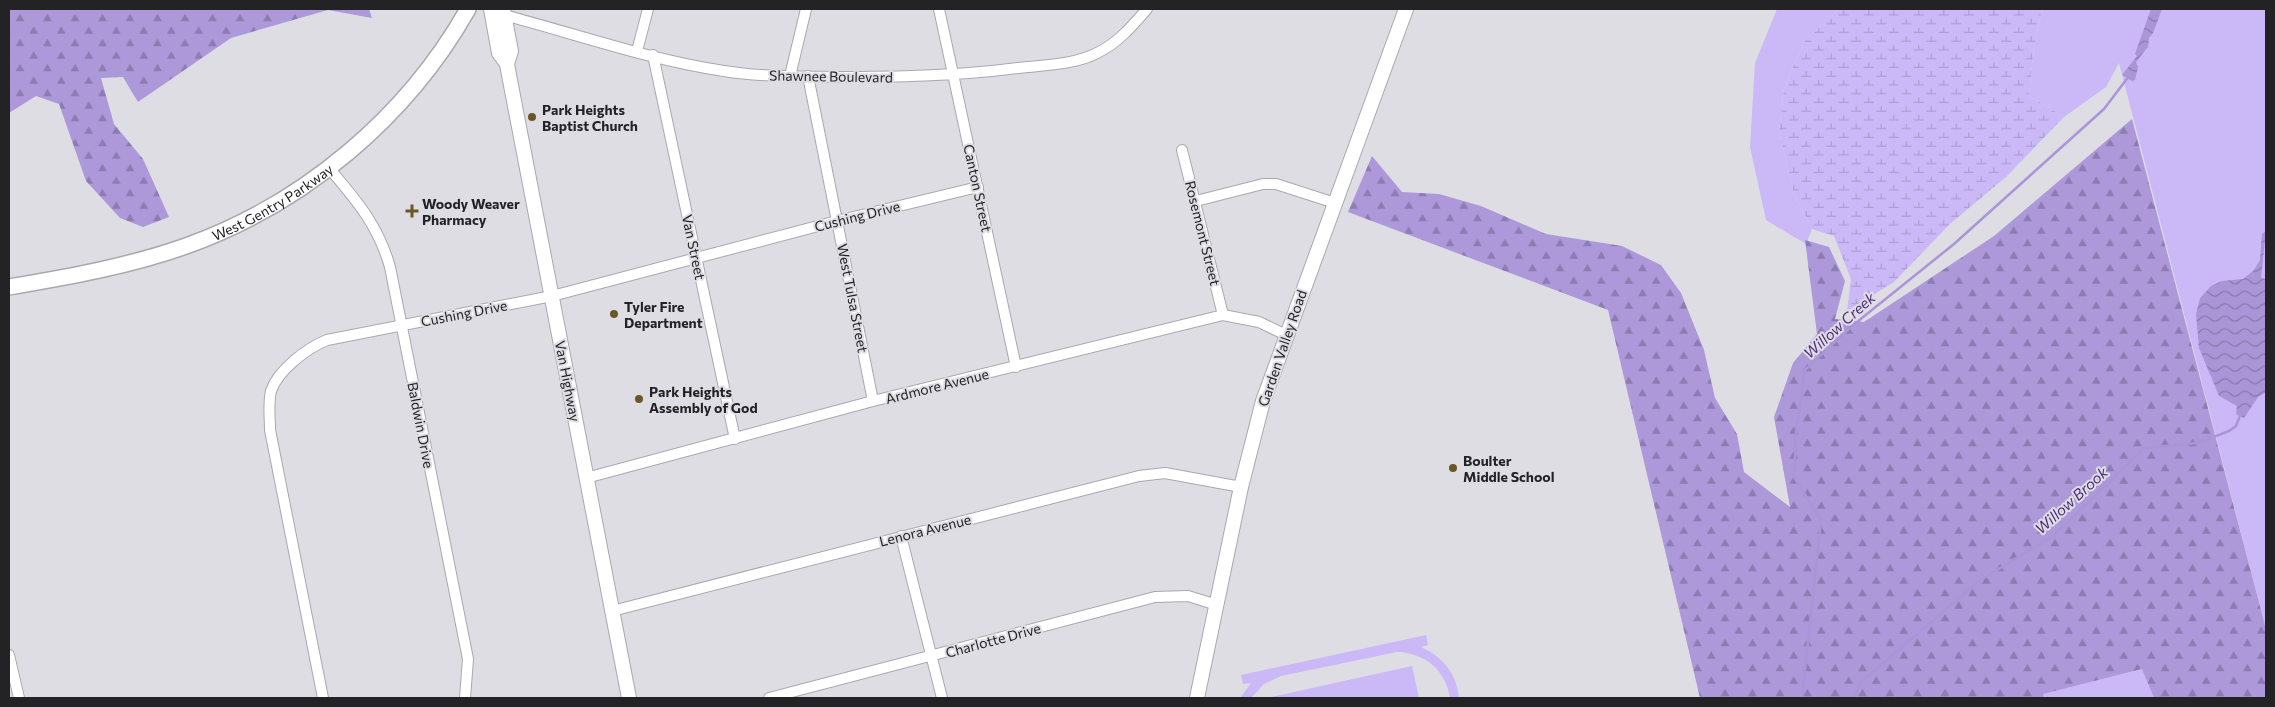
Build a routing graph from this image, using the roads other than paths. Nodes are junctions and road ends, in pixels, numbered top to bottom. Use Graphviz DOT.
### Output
graph roads {
  1 [pos="468,9"];
  2 [pos="490,9"];
  3 [pos="648,9"];
  4 [pos="806,9"];
  5 [pos="939,9"];
  6 [pos="1146,9"];
  7 [pos="1406,9"];
  8 [pos="503,12"];
  9 [pos="637,51"];
  10 [pos="653,55"];
  11 [pos="507,64"];
  12 [pos="790,76"];
  13 [pos="808,76"];
  14 [pos="955,76"];
  15 [pos="1182,150"];
  16 [pos="329,168"];
  17 [pos="978,187"];
  18 [pos="1196,201"];
  19 [pos="1335,203"];
  20 [pos="837,221"];
  21 [pos="697,258"];
  22 [pos="9,286"];
  23 [pos="552,296"];
  24 [pos="1223,315"];
  25 [pos="403,325"];
  26 [pos="1286,335"];
  27 [pos="1016,367"];
  28 [pos="874,402"];
  29 [pos="735,439"];
  30 [pos="586,478"];
  31 [pos="1241,487"];
  32 [pos="901,536"];
  33 [pos="1217,605"];
  34 [pos="612,611"];
  35 [pos="9,655"];
  36 [pos="933,656"];
  37 [pos="19,698"];
  38 [pos="323,698"];
  39 [pos="464,698"];
  40 [pos="629,698"];
  41 [pos="768,698"];
  42 [pos="942,698"];
  43 [pos="1197,698"];
  1 -- 16 [label="main road, West Gentry Parkway"];
  2 -- 11 [label="main road, Van Highway"];
  3 -- 9 [label="street"];
  4 -- 12 [label="street"];
  5 -- 14 [label="street, Canton Street"];
  6 -- 14 [label="street, Shawnee Boulevard"];
  7 -- 19 [label="main road, Garden Valley Road"];
  8 -- 9 [label="street, Shawnee Boulevard"];
  8 -- 11 [label="main road, Van Highway"];
  9 -- 10 [label="street, Shawnee Boulevard"];
  10 -- 12 [label="street, Shawnee Boulevard"];
  10 -- 21 [label="street, Van Street"];
  11 -- 23 [label="main road, Van Highway"];
  12 -- 13 [label="street, Shawnee Boulevard"];
  13 -- 14 [label="street, Shawnee Boulevard"];
  13 -- 20 [label="street, West Tulsa Street"];
  14 -- 17 [label="street, Canton Street"];
  15 -- 18 [label="street, Rosemont Street"];
  16 -- 22 [label="main road, West Gentry Parkway"];
  16 -- 25 [label="street, Baldwin Drive"];
  17 -- 20 [label="street, Cushing Drive"];
  17 -- 27 [label="street, Canton Street"];
  18 -- 19 [label="street"];
  18 -- 24 [label="street, Rosemont Street"];
  19 -- 26 [label="main road, Garden Valley Road"];
  20 -- 21 [label="street, Cushing Drive"];
  20 -- 28 [label="street, West Tulsa Street"];
  21 -- 23 [label="street, Cushing Drive"];
  21 -- 29 [label="street, Van Street"];
  23 -- 25 [label="street, Cushing Drive"];
  23 -- 30 [label="main road, Van Highway"];
  24 -- 26 [label="street, Ardmore Avenue"];
  24 -- 27 [label="street, Ardmore Avenue"];
  25 -- 38 [label="street, Cushing Drive"];
  25 -- 39 [label="street, Baldwin Drive"];
  26 -- 31 [label="main road, Garden Valley Road"];
  27 -- 28 [label="street, Ardmore Avenue"];
  28 -- 29 [label="street, Ardmore Avenue"];
  29 -- 30 [label="street, Ardmore Avenue"];
  30 -- 34 [label="main road, Van Highway"];
  31 -- 32 [label="street, Lenora Avenue"];
  31 -- 33 [label="main road, Garden Valley Road"];
  32 -- 34 [label="street, Lenora Avenue"];
  32 -- 36 [label="street"];
  33 -- 36 [label="street, Charlotte Drive"];
  33 -- 43 [label="main road, Garden Valley Road"];
  34 -- 40 [label="main road, Van Highway"];
  35 -- 37 [label="street"];
  36 -- 41 [label="street, Charlotte Drive"];
  36 -- 42 [label="street"];
}
